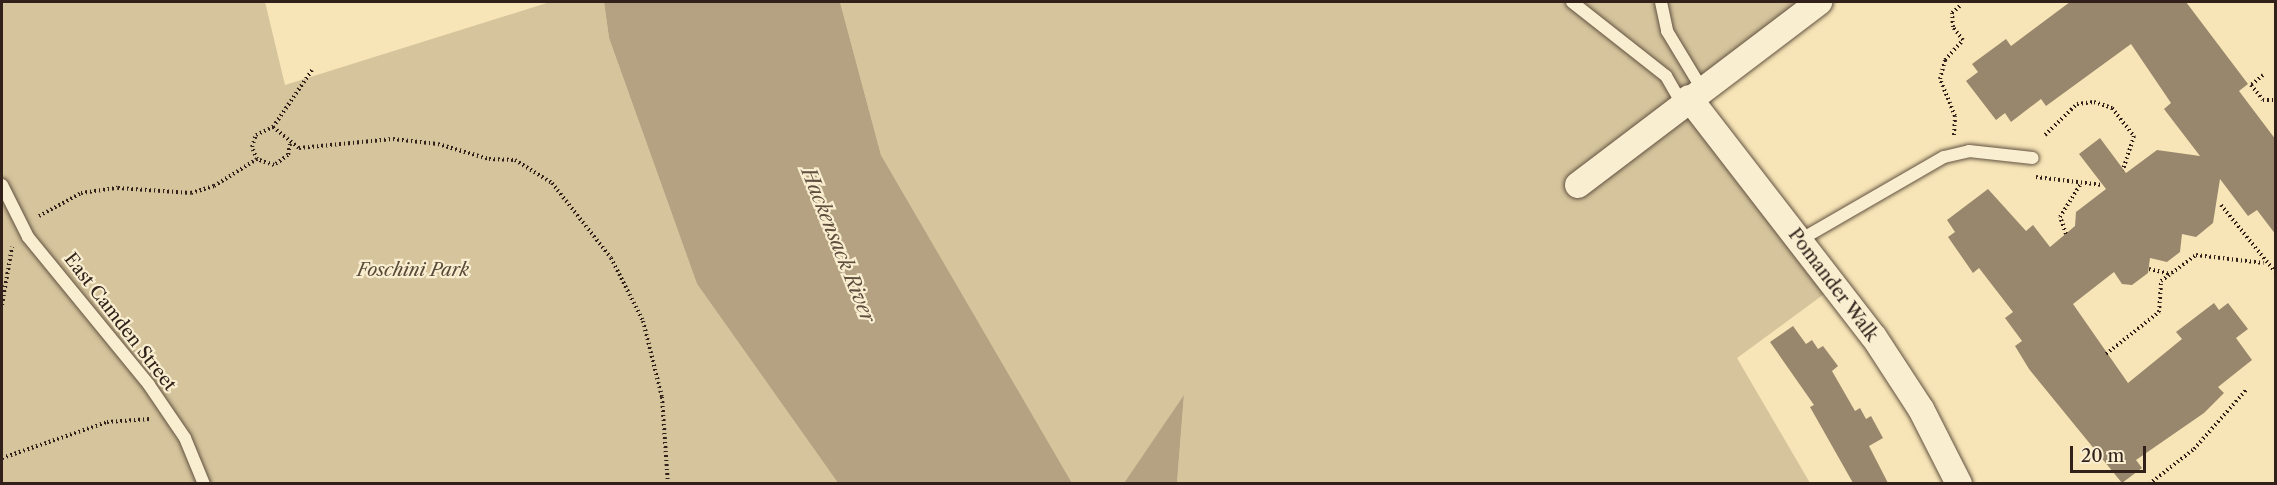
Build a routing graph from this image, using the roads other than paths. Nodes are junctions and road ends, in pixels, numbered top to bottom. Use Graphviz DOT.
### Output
graph roads {
  1 [pos="1572,2"];
  2 [pos="1662,2"];
  3 [pos="1819,2"];
  4 [pos="1691,97"];
  5 [pos="2033,158"];
  6 [pos="1578,184"];
  7 [pos="2,185"];
  8 [pos="1800,240"];
  9 [pos="204,483"];
  10 [pos="1959,483"];
  1 -- 4 [label="lane"];
  2 -- 4 [label="lane"];
  3 -- 4 [label="street"];
  4 -- 6 [label="street"];
  4 -- 8 [label="street, Pomander Walk"];
  5 -- 8 [label="lane"];
  7 -- 9 [label="lane, East Camden Street"];
  8 -- 10 [label="street, Pomander Walk"];
}
